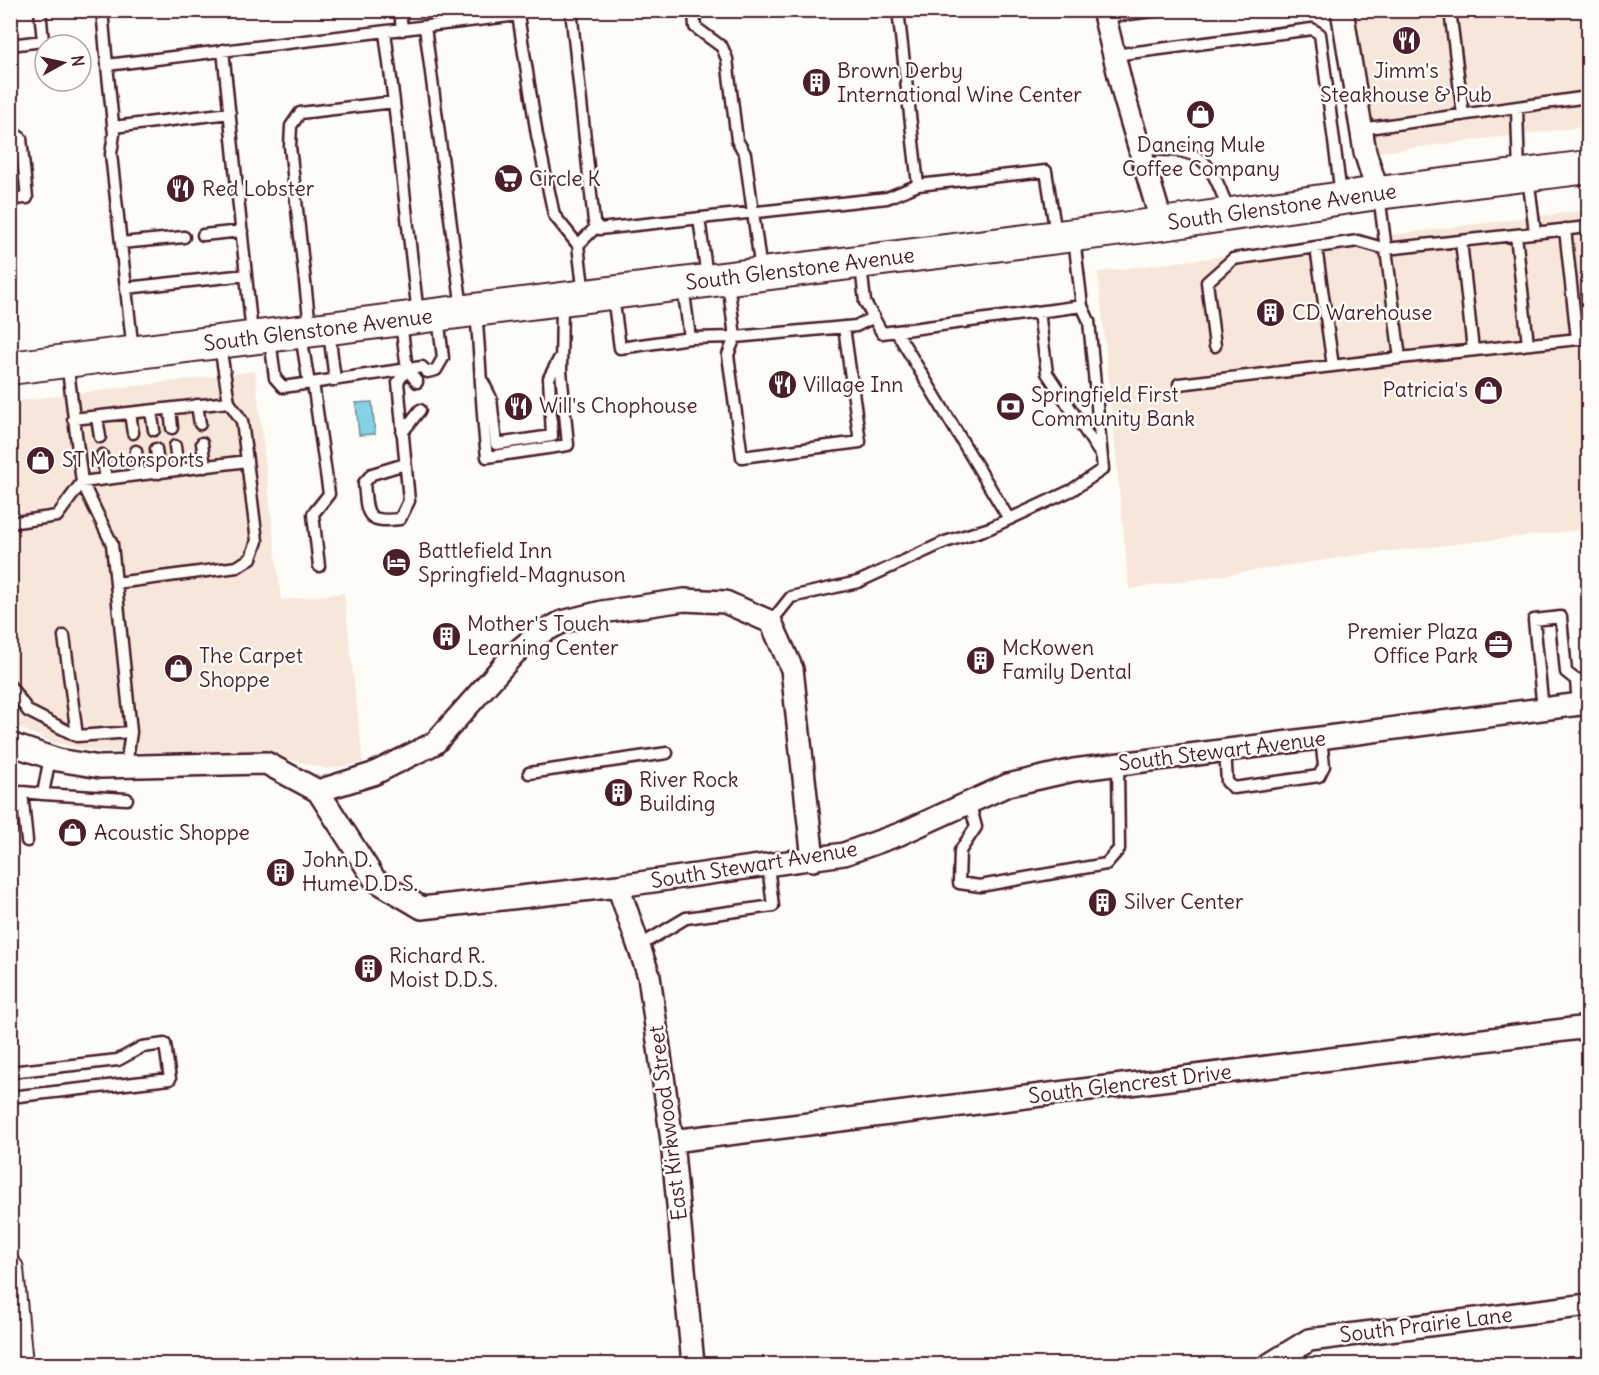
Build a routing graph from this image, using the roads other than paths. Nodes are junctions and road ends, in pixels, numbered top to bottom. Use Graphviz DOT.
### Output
graph roads {
  1 [pos="40,10"];
  2 [pos="102,10"];
  3 [pos="400,10"];
  4 [pos="442,10"];
  5 [pos="571,10"];
  6 [pos="694,10"];
  7 [pos="897,10"];
  8 [pos="1161,10"];
  9 [pos="1342,10"];
  10 [pos="1450,10"];
  11 [pos="519,13"];
  12 [pos="1104,14"];
  13 [pos="444,24"];
  14 [pos="425,27"];
  15 [pos="402,30"];
  16 [pos="386,32"];
  17 [pos="10,45"];
  18 [pos="223,50"];
  19 [pos="1114,55"];
  20 [pos="107,65"];
  21 [pos="1588,97"];
  22 [pos="394,102"];
  23 [pos="1516,108"];
  24 [pos="230,113"];
  25 [pos="1463,115"];
  26 [pos="113,127"];
  27 [pos="1361,129"];
  28 [pos="10,131"];
  29 [pos="1139,149"];
  30 [pos="1588,167"];
  31 [pos="1524,175"];
  32 [pos="918,185"];
  33 [pos="1378,193"];
  34 [pos="1341,198"];
  35 [pos="10,199"];
  36 [pos="754,212"];
  37 [pos="1229,214"];
  38 [pos="699,218"];
  39 [pos="1161,224"];
  40 [pos="597,226"];
  41 [pos="1588,227"];
  42 [pos="1565,229"];
  43 [pos="242,231"];
  44 [pos="1536,232"];
  45 [pos="203,235"];
  46 [pos="1516,235"];
  47 [pos="1065,236"];
  48 [pos="184,237"];
  49 [pos="1461,241"];
  50 [pos="121,243"];
  51 [pos="578,245"];
  52 [pos="1316,247"];
  53 [pos="1386,249"];
  54 [pos="860,262"];
  55 [pos="761,274"];
  56 [pos="246,275"];
  57 [pos="706,281"];
  58 [pos="126,288"];
  59 [pos="586,296"];
  60 [pos="1082,306"];
  61 [pos="1040,312"];
  62 [pos="439,315"];
  63 [pos="874,317"];
  64 [pos="844,327"];
  65 [pos="314,330"];
  66 [pos="896,331"];
  67 [pos="261,337"];
  68 [pos="735,337"];
  69 [pos="690,338"];
  70 [pos="1583,339"];
  71 [pos="220,342"];
  72 [pos="1528,344"];
  73 [pos="1215,346"];
  74 [pos="1473,350"];
  75 [pos="134,353"];
  76 [pos="561,355"];
  77 [pos="1400,358"];
  78 [pos="66,361"];
  79 [pos="1333,366"];
  80 [pos="10,368"];
  81 [pos="407,369"];
  82 [pos="335,380"];
  83 [pos="483,381"];
  84 [pos="417,382"];
  85 [pos="311,383"];
  86 [pos="1179,384"];
  87 [pos="229,402"];
  88 [pos="197,405"];
  89 [pos="170,408"];
  90 [pos="420,410"];
  91 [pos="150,411"];
  92 [pos="130,413"];
  93 [pos="97,417"];
  94 [pos="73,419"];
  95 [pos="200,424"];
  96 [pos="172,428"];
  97 [pos="154,430"];
  98 [pos="133,433"];
  99 [pos="402,433"];
  100 [pos="100,437"];
  101 [pos="202,443"];
  102 [pos="175,446"];
  103 [pos="156,448"];
  104 [pos="136,451"];
  105 [pos="102,455"];
  106 [pos="1102,456"];
  107 [pos="247,462"];
  108 [pos="405,464"];
  109 [pos="205,467"];
  110 [pos="178,470"];
  111 [pos="159,472"];
  112 [pos="139,475"];
  113 [pos="106,479"];
  114 [pos="81,482"];
  115 [pos="1009,519"];
  116 [pos="10,523"];
  117 [pos="320,566"];
  118 [pos="116,583"];
  119 [pos="771,622"];
  120 [pos="64,636"];
  121 [pos="1588,679"];
  122 [pos="1576,680"];
  123 [pos="10,686"];
  124 [pos="1583,704"];
  125 [pos="1544,710"];
  126 [pos="131,732"];
  127 [pos="77,736"];
  128 [pos="1321,738"];
  129 [pos="10,744"];
  130 [pos="1225,750"];
  131 [pos="667,753"];
  132 [pos="50,757"];
  133 [pos="1118,764"];
  134 [pos="126,766"];
  135 [pos="529,773"];
  136 [pos="318,790"];
  137 [pos="43,794"];
  138 [pos="127,799"];
  139 [pos="969,801"];
  140 [pos="27,841"];
  141 [pos="813,860"];
  142 [pos="768,866"];
  143 [pos="618,886"];
  144 [pos="639,946"];
  145 [pos="1588,1027"];
  146 [pos="10,1072"];
  147 [pos="10,1097"];
  148 [pos="672,1141"];
  149 [pos="10,1269"];
  150 [pos="1588,1305"];
  151 [pos="19,1365"];
  152 [pos="693,1365"];
  153 [pos="1270,1365"];
  1 -- 17 [label="lane"];
  2 -- 20 [label="lane"];
  3 -- 15 [label="lane"];
  4 -- 13 [label="lane"];
  5 -- 40 [label="lane"];
  6 -- 36 [label="lane"];
  7 -- 32 [label="lane"];
  8 -- 12 [label="lane"];
  9 -- 27 [label="street"];
  10 -- 25 [label="lane"];
  11 -- 13 [label="lane"];
  11 -- 51 [label="lane"];
  12 -- 19 [label="street"];
  13 -- 14 [label="lane"];
  14 -- 15 [label="lane"];
  14 -- 62 [label="lane"];
  15 -- 16 [label="lane"];
  16 -- 18 [label="lane"];
  16 -- 22 [label="lane"];
  18 -- 20 [label="lane"];
  18 -- 24 [label="lane"];
  19 -- 29 [label="street"];
  19 -- 34 [label="lane"];
  20 -- 26 [label="lane"];
  21 -- 23 [label="lane"];
  22 -- 62 [label="lane"];
  22 -- 65 [label="lane"];
  23 -- 25 [label="lane"];
  23 -- 31 [label="lane"];
  24 -- 26 [label="lane"];
  24 -- 43 [label="lane"];
  25 -- 27 [label="lane"];
  26 -- 50 [label="lane"];
  27 -- 33 [label="street"];
  28 -- 35 [label="lane"];
  29 -- 37 [label="lane"];
  29 -- 39 [label="street"];
  30 -- 31 [label="main road, South Glenstone Avenue"];
  31 -- 33 [label="main road, South Glenstone Avenue"];
  31 -- 44 [label="lane"];
  32 -- 36 [label="lane"];
  32 -- 47 [label="lane"];
  33 -- 34 [label="main road, South Glenstone Avenue"];
  33 -- 53 [label="lane"];
  34 -- 37 [label="main road, South Glenstone Avenue"];
  36 -- 38 [label="lane"];
  36 -- 55 [label="lane"];
  37 -- 39 [label="main road, South Glenstone Avenue"];
  38 -- 40 [label="lane"];
  38 -- 57 [label="lane"];
  39 -- 47 [label="main road, South Glenstone Avenue"];
  40 -- 51 [label="lane"];
  41 -- 42 [label="lane"];
  42 -- 44 [label="lane"];
  42 -- 70 [label="lane"];
  43 -- 45 [label="lane"];
  43 -- 56 [label="lane"];
  44 -- 46 [label="lane"];
  46 -- 49 [label="lane"];
  46 -- 72 [label="lane"];
  47 -- 54 [label="main road, South Glenstone Avenue"];
  47 -- 60 [label="lane"];
  48 -- 50 [label="lane"];
  49 -- 53 [label="lane"];
  49 -- 74 [label="lane"];
  50 -- 58 [label="lane"];
  51 -- 59 [label="lane"];
  52 -- 53 [label="lane"];
  52 -- 73 [label="lane"];
  52 -- 79 [label="lane"];
  53 -- 77 [label="lane"];
  54 -- 55 [label="main road, South Glenstone Avenue"];
  54 -- 63 [label="lane"];
  55 -- 57 [label="main road, South Glenstone Avenue"];
  56 -- 58 [label="lane"];
  56 -- 67 [label="lane"];
  57 -- 59 [label="main road, South Glenstone Avenue"];
  57 -- 68 [label="lane"];
  57 -- 69 [label="lane"];
  58 -- 75 [label="lane"];
  59 -- 62 [label="main road, South Glenstone Avenue"];
  59 -- 69 [label="lane"];
  59 -- 76 [label="lane"];
  60 -- 61 [label="lane"];
  60 -- 106 [label="lane"];
  61 -- 66 [label="lane"];
  61 -- 106 [label="lane"];
  62 -- 65 [label="main road, South Glenstone Avenue"];
  62 -- 81 [label="lane"];
  62 -- 81 [label="lane"];
  62 -- 83 [label="lane"];
  63 -- 64 [label="lane"];
  63 -- 66 [label="lane"];
  64 -- 68 [label="lane"];
  64 -- 68 [label="lane"];
  65 -- 67 [label="main road, South Glenstone Avenue"];
  65 -- 82 [label="lane"];
  65 -- 85 [label="lane"];
  66 -- 115 [label="lane"];
  67 -- 71 [label="main road, South Glenstone Avenue"];
  67 -- 85 [label="lane"];
  68 -- 69 [label="lane"];
  70 -- 72 [label="lane"];
  71 -- 75 [label="main road, South Glenstone Avenue"];
  71 -- 87 [label="lane"];
  72 -- 74 [label="lane"];
  74 -- 77 [label="lane"];
  75 -- 78 [label="main road, South Glenstone Avenue"];
  76 -- 83 [label="lane"];
  76 -- 83 [label="lane"];
  77 -- 79 [label="lane"];
  78 -- 80 [label="main road, South Glenstone Avenue"];
  78 -- 94 [label="lane"];
  79 -- 86 [label="lane"];
  81 -- 82 [label="lane"];
  81 -- 84 [label="lane"];
  81 -- 99 [label="lane"];
  82 -- 85 [label="lane"];
  85 -- 117 [label="lane"];
  87 -- 88 [label="lane"];
  87 -- 107 [label="lane"];
  88 -- 89 [label="lane"];
  88 -- 95 [label="lane"];
  89 -- 91 [label="lane"];
  89 -- 96 [label="lane"];
  90 -- 99 [label="lane"];
  91 -- 92 [label="lane"];
  91 -- 97 [label="lane"];
  92 -- 93 [label="lane"];
  92 -- 98 [label="lane"];
  93 -- 94 [label="lane"];
  93 -- 100 [label="lane"];
  94 -- 114 [label="lane"];
  99 -- 108 [label="lane"];
  101 -- 109 [label="lane"];
  102 -- 110 [label="lane"];
  103 -- 111 [label="lane"];
  104 -- 112 [label="lane"];
  105 -- 113 [label="lane"];
  106 -- 115 [label="lane"];
  107 -- 109 [label="lane"];
  107 -- 118 [label="lane"];
  108 -- 108 [label="lane"];
  109 -- 110 [label="lane"];
  110 -- 111 [label="lane"];
  111 -- 112 [label="lane"];
  112 -- 113 [label="lane"];
  113 -- 114 [label="lane"];
  114 -- 116 [label="lane"];
  114 -- 118 [label="lane"];
  115 -- 119 [label="lane"];
  118 -- 126 [label="lane"];
  119 -- 136 [label="street"];
  119 -- 141 [label="street"];
  120 -- 127 [label="lane"];
  121 -- 122 [label="lane"];
  122 -- 124 [label="lane"];
  122 -- 125 [label="lane"];
  123 -- 127 [label="lane"];
  124 -- 125 [label="street, South Stewart Avenue"];
  125 -- 128 [label="street, South Stewart Avenue"];
  126 -- 127 [label="lane"];
  126 -- 134 [label="lane"];
  128 -- 130 [label="street, South Stewart Avenue"];
  128 -- 130 [label="lane"];
  129 -- 132 [label="street"];
  130 -- 133 [label="street, South Stewart Avenue"];
  131 -- 135 [label="lane"];
  132 -- 134 [label="street"];
  132 -- 137 [label="lane"];
  133 -- 139 [label="street, South Stewart Avenue"];
  133 -- 139 [label="lane"];
  134 -- 136 [label="street"];
  136 -- 143 [label="street, South Stewart Avenue"];
  137 -- 138 [label="lane"];
  137 -- 140 [label="lane"];
  139 -- 141 [label="street, South Stewart Avenue"];
  141 -- 142 [label="street, South Stewart Avenue"];
  142 -- 143 [label="street, South Stewart Avenue"];
  142 -- 144 [label="lane"];
  143 -- 144 [label="street, East Kirkwood Street"];
  144 -- 148 [label="street, East Kirkwood Street"];
  145 -- 148 [label="street, South Glencrest Drive"];
  146 -- 147 [label="lane"];
  148 -- 152 [label="street, East Kirkwood Street"];
  149 -- 151 [label="street"];
  150 -- 153 [label="street, South Prairie Lane"];
}
